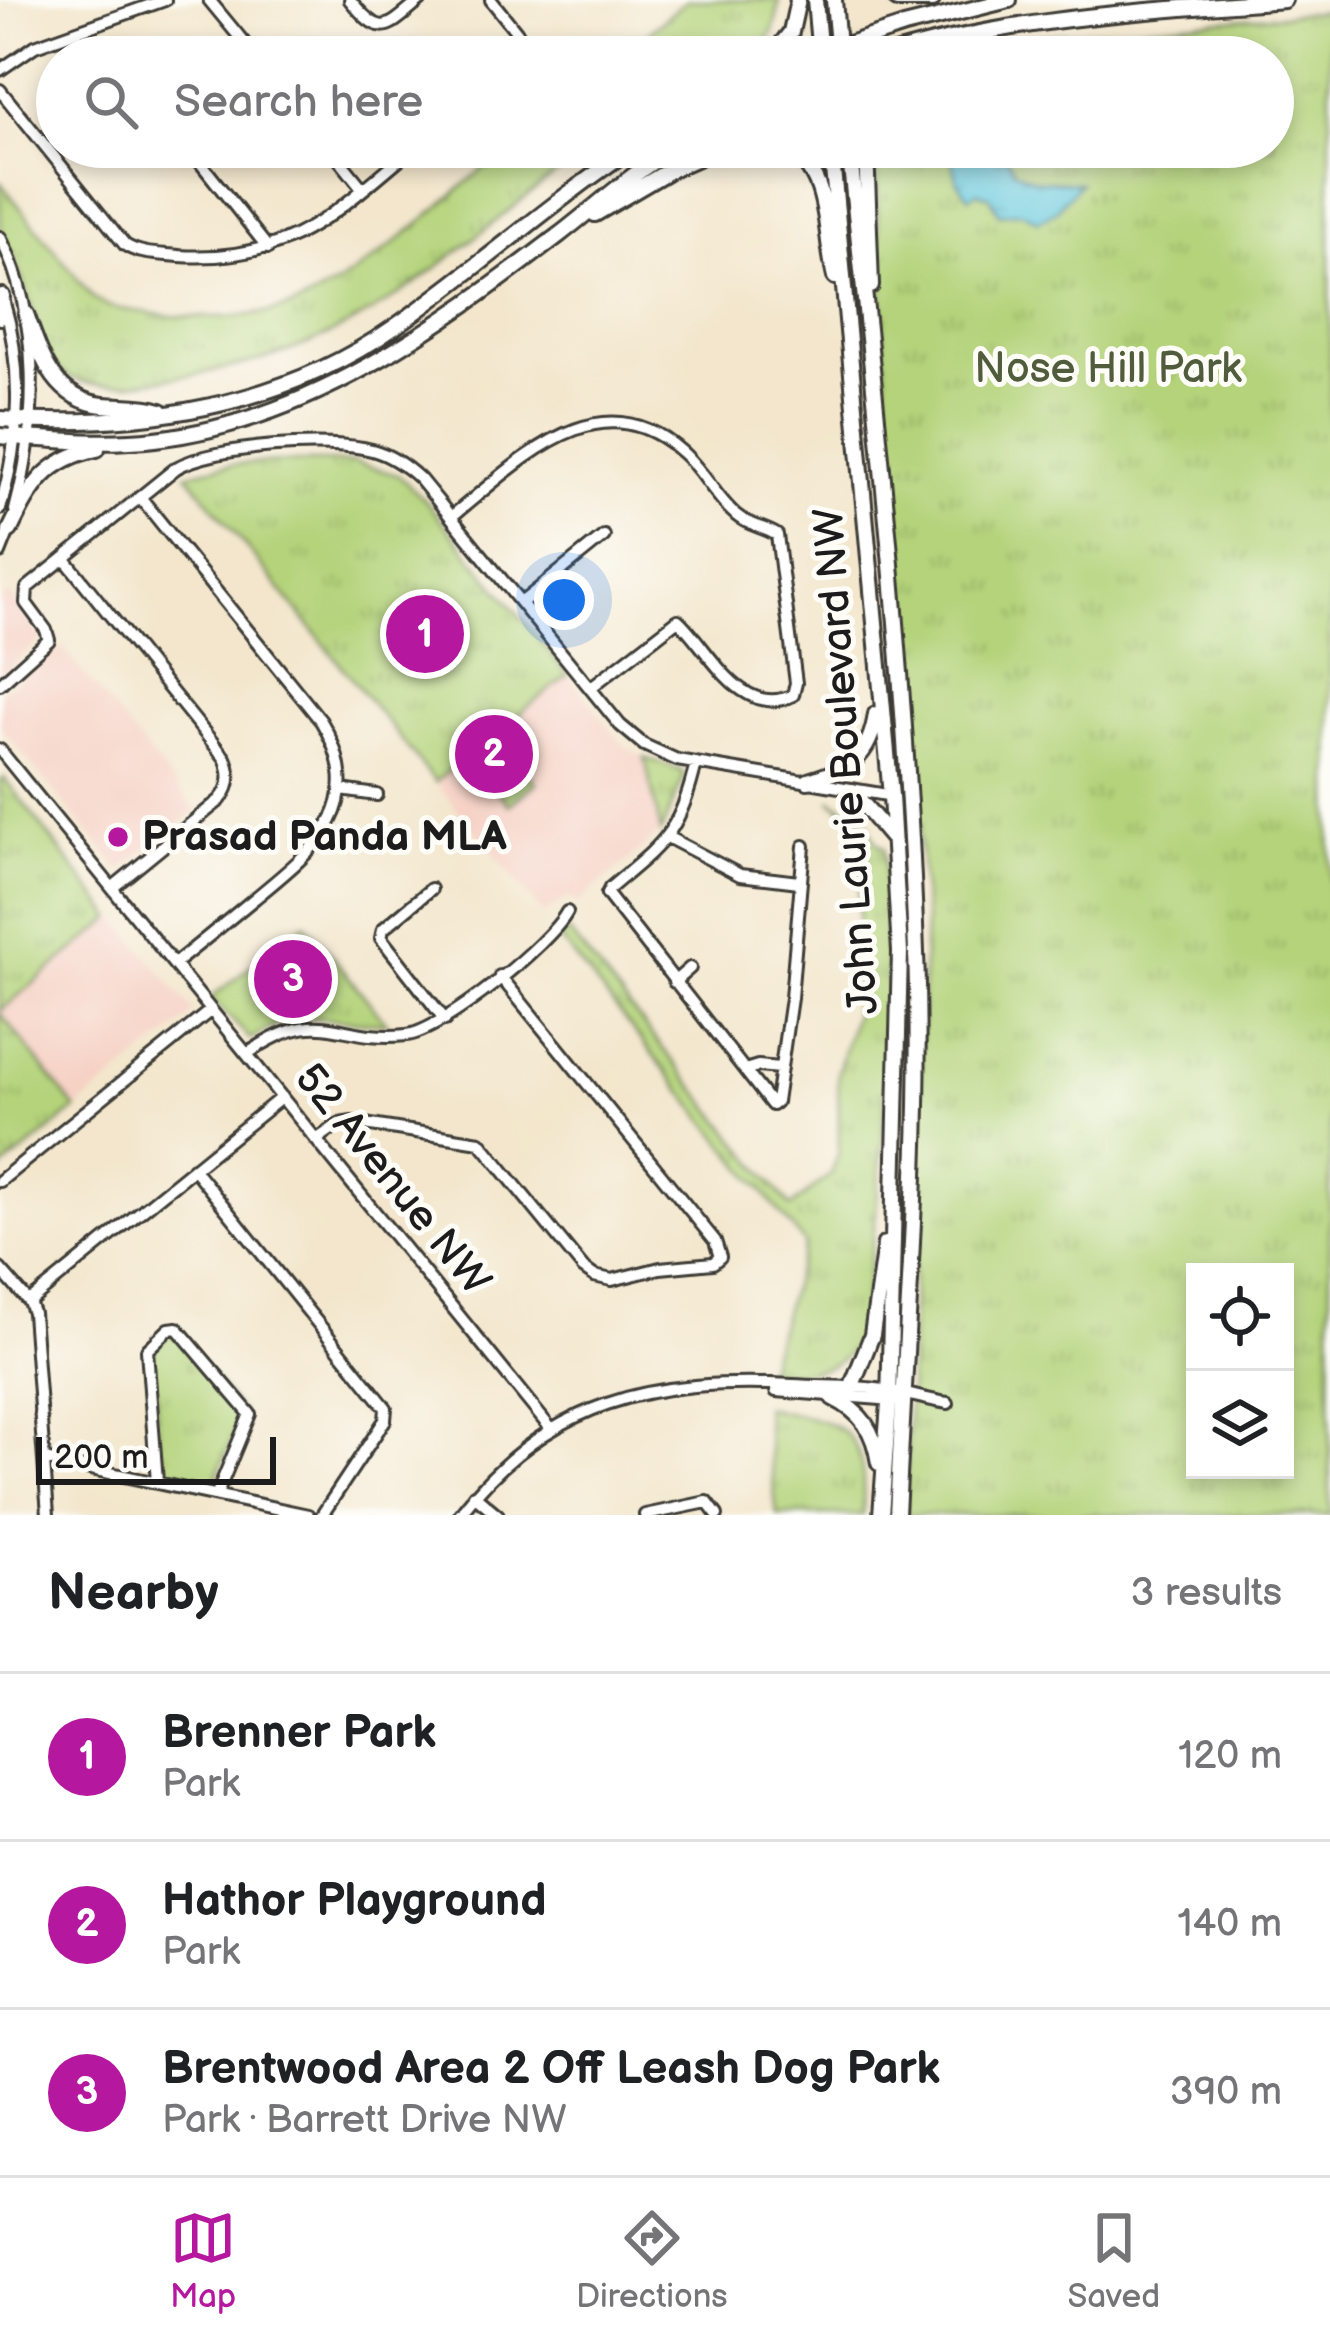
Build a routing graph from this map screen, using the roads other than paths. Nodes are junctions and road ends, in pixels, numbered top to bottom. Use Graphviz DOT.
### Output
graph roads {
  1 [pos="165,0"];
  2 [pos="209,0"];
  3 [pos="350,0"];
  4 [pos="421,0"];
  5 [pos="491,0"];
  6 [pos="798,0"];
  7 [pos="815,0"];
  8 [pos="834,0"];
  9 [pos="897,0"];
  10 [pos="932,0"];
  11 [pos="1009,0"];
  12 [pos="1284,0"];
  13 [pos="1032,22"];
  14 [pos="63,36"];
  15 [pos="239,36"];
  16 [pos="520,36"];
  17 [pos="788,36"];
  18 [pos="816,36"];
  19 [pos="837,36"];
  20 [pos="891,36"];
  21 [pos="955,36"];
  22 [pos="989,36"];
  23 [pos="36,46"];
  24 [pos="0,70"];
  25 [pos="0,90"];
  26 [pos="36,134"];
  27 [pos="63,168"];
  28 [pos="205,168"];
  29 [pos="346,168"];
  30 [pos="389,168"];
  31 [pos="606,168"];
  32 [pos="642,168"];
  33 [pos="675,168"];
  34 [pos="808,168"];
  35 [pos="833,168"];
  36 [pos="851,168"];
  37 [pos="866,168"];
  38 [pos="363,189"];
  39 [pos="559,234"];
  40 [pos="0,237"];
  41 [pos="268,248"];
  42 [pos="1,293"];
  43 [pos="26,314"];
  44 [pos="845,314"];
  45 [pos="0,316"];
  46 [pos="871,363"];
  47 [pos="172,414"];
  48 [pos="0,419"];
  49 [pos="23,420"];
  50 [pos="14,438"];
  51 [pos="143,440"];
  52 [pos="140,496"];
  53 [pos="0,509"];
  54 [pos="452,516"];
  55 [pos="10,530"];
  56 [pos="604,536"];
  57 [pos="0,553"];
  58 [pos="64,558"];
  59 [pos="521,603"];
  60 [pos="0,683"];
  61 [pos="590,688"];
  62 [pos="882,705"];
  63 [pos="0,751"];
  64 [pos="696,763"];
  65 [pos="808,781"];
  66 [pos="341,790"];
  67 [pos="852,791"];
  68 [pos="377,795"];
  69 [pos="891,796"];
  70 [pos="909,796"];
  71 [pos="669,838"];
  72 [pos="894,842"];
  73 [pos="803,846"];
  74 [pos="799,882"];
  75 [pos="112,888"];
  76 [pos="431,889"];
  77 [pos="567,913"];
  78 [pos="174,964"];
  79 [pos="690,968"];
  80 [pos="500,976"];
  81 [pos="674,982"];
  82 [pos="211,1010"];
  83 [pos="446,1020"];
  84 [pos="247,1054"];
  85 [pos="779,1068"];
  86 [pos="745,1070"];
  87 [pos="282,1097"];
  88 [pos="316,1140"];
  89 [pos="193,1168"];
  90 [pos="0,1181"];
  91 [pos="894,1186"];
  92 [pos="0,1269"];
  93 [pos="28,1302"];
  94 [pos="737,1384"];
  95 [pos="851,1388"];
  96 [pos="894,1396"];
  97 [pos="832,1398"];
  98 [pos="948,1403"];
  99 [pos="551,1429"];
  100 [pos="44,1459"];
  101 [pos="157,1482"];
  102 [pos="882,1483"];
  103 [pos="217,1494"];
  104 [pos="475,1495"];
  105 [pos="717,1514"];
  106 [pos="48,1515"];
  107 [pos="308,1515"];
  108 [pos="322,1515"];
  109 [pos="459,1515"];
  110 [pos="498,1515"];
  111 [pos="646,1515"];
  112 [pos="881,1515"];
  113 [pos="897,1515"];
  1 -- 14 [label="street"];
  2 -- 15 [label="street"];
  3 -- 4 [label="street"];
  5 -- 16 [label="street"];
  6 -- 17 [label="main road"];
  7 -- 18 [label="main road"];
  8 -- 19 [label="main road"];
  9 -- 10 [label="main road"];
  11 -- 20 [label="main road"];
  12 -- 13 [label="main road"];
  13 -- 21 [label="main road"];
  13 -- 22 [label="main road"];
  23 -- 24 [label="street"];
  25 -- 26 [label="street"];
  27 -- 41 [label="street"];
  28 -- 41 [label="street"];
  29 -- 38 [label="street"];
  30 -- 38 [label="street"];
  31 -- 47 [label="main road"];
  32 -- 39 [label="main road"];
  33 -- 39 [label="main road"];
  34 -- 44 [label="main road"];
  35 -- 44 [label="main road, John Laurie Boulevard NW"];
  36 -- 46 [label="main road, John Laurie Boulevard NW"];
  37 -- 46 [label="main road"];
  38 -- 41 [label="street"];
  39 -- 51 [label="main road"];
  40 -- 43 [label="street"];
  42 -- 45 [label="main road"];
  42 -- 49 [label="street"];
  43 -- 47 [label="main road"];
  43 -- 49 [label="street"];
  44 -- 62 [label="main road, John Laurie Boulevard NW"];
  46 -- 70 [label="main road, John Laurie Boulevard NW"];
  47 -- 49 [label="main road"];
  48 -- 49 [label="main road"];
  49 -- 50 [label="street"];
  50 -- 51 [label="main road"];
  50 -- 53 [label="street"];
  50 -- 55 [label="street"];
  51 -- 55 [label="main road"];
  52 -- 54 [label="street"];
  52 -- 58 [label="street"];
  52 -- 66 [label="street"];
  54 -- 59 [label="street"];
  54 -- 61 [label="street"];
  55 -- 57 [label="street"];
  56 -- 59 [label="street"];
  58 -- 60 [label="street"];
  58 -- 75 [label="street"];
  59 -- 61 [label="street"];
  61 -- 64 [label="street"];
  62 -- 65 [label="main road"];
  62 -- 69 [label="main road, John Laurie Boulevard NW"];
  63 -- 75 [label="street, 52 Avenue NW"];
  64 -- 65 [label="street"];
  64 -- 71 [label="street"];
  65 -- 67 [label="street"];
  66 -- 68 [label="street"];
  66 -- 78 [label="street"];
  67 -- 69 [label="street"];
  67 -- 72 [label="main road"];
  69 -- 70 [label="street"];
  69 -- 72 [label="main road, John Laurie Boulevard NW"];
  70 -- 96 [label="main road, John Laurie Boulevard NW"];
  71 -- 74 [label="street"];
  71 -- 81 [label="street"];
  72 -- 91 [label="main road, John Laurie Boulevard NW"];
  73 -- 74 [label="street"];
  74 -- 85 [label="street"];
  75 -- 78 [label="street, 52 Avenue NW"];
  76 -- 83 [label="street"];
  77 -- 80 [label="street"];
  78 -- 82 [label="street, 52 Avenue NW"];
  79 -- 81 [label="street"];
  80 -- 83 [label="street"];
  80 -- 88 [label="street"];
  81 -- 86 [label="street"];
  82 -- 84 [label="street, 52 Avenue NW"];
  82 -- 90 [label="street"];
  83 -- 84 [label="street"];
  84 -- 87 [label="street, 52 Avenue NW"];
  85 -- 86 [label="street"];
  85 -- 86 [label="street"];
  87 -- 88 [label="street, 52 Avenue NW"];
  87 -- 89 [label="street"];
  88 -- 99 [label="street, 52 Avenue NW"];
  89 -- 93 [label="street"];
  89 -- 108 [label="street"];
  91 -- 95 [label="main road"];
  91 -- 96 [label="main road, John Laurie Boulevard NW"];
  92 -- 93 [label="street"];
  93 -- 100 [label="street"];
  94 -- 95 [label="street"];
  94 -- 97 [label="street"];
  94 -- 99 [label="street"];
  95 -- 96 [label="street"];
  96 -- 97 [label="street"];
  96 -- 98 [label="street"];
  96 -- 102 [label="main road, John Laurie Boulevard NW"];
  96 -- 113 [label="main road, John Laurie Boulevard NW"];
  97 -- 102 [label="main road"];
  99 -- 104 [label="street"];
  100 -- 101 [label="street"];
  100 -- 106 [label="street"];
  101 -- 103 [label="street"];
  101 -- 103 [label="street"];
  102 -- 112 [label="main road, John Laurie Boulevard NW"];
  103 -- 107 [label="street"];
  104 -- 109 [label="street"];
  104 -- 110 [label="street"];
  105 -- 111 [label="street"];
}
